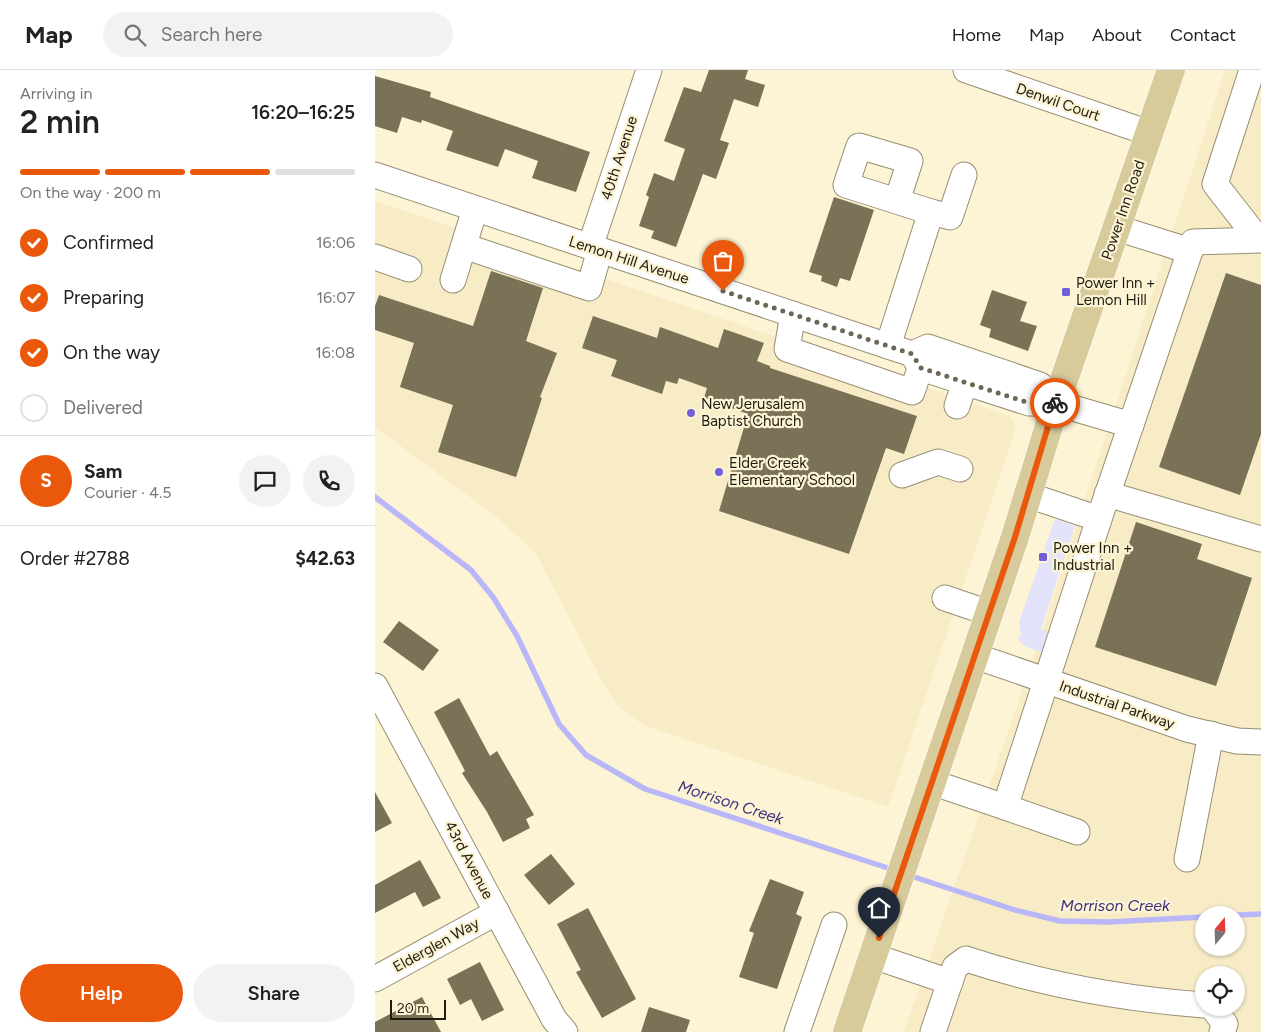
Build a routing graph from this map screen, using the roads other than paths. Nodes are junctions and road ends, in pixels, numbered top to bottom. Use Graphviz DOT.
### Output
graph roads {
  1 [pos="649,70"];
  2 [pos="966,70"];
  3 [pos="1171,70"];
  4 [pos="1252,70"];
  5 [pos="1149,133"];
  6 [pos="375,175"];
  7 [pos="964,175"];
  8 [pos="897,202"];
  9 [pos="475,209"];
  10 [pos="931,212"];
  11 [pos="1117,228"];
  12 [pos="1260,240"];
  13 [pos="463,246"];
  14 [pos="595,248"];
  15 [pos="1190,251"];
  16 [pos="375,257"];
  17 [pos="409,268"];
  18 [pos="453,280"];
  19 [pos="793,314"];
  20 [pos="888,346"];
  21 [pos="920,356"];
  22 [pos="965,382"];
  23 [pos="1057,404"];
  24 [pos="957,406"];
  25 [pos="1131,425"];
  26 [pos="960,469"];
  27 [pos="902,474"];
  28 [pos="1107,494"];
  29 [pos="1028,495"];
  30 [pos="1099,519"];
  31 [pos="1261,539"];
  32 [pos="945,598"];
  33 [pos="989,613"];
  34 [pos="975,656"];
  35 [pos="1047,681"];
  36 [pos="375,686"];
  37 [pos="1211,734"];
  38 [pos="1261,742"];
  39 [pos="931,782"];
  40 [pos="1005,807"];
  41 [pos="1077,832"];
  42 [pos="1187,859"];
  43 [pos="497,912"];
  44 [pos="834,925"];
  45 [pos="873,956"];
  46 [pos="375,979"];
  47 [pos="950,982"];
  48 [pos="1195,1004"];
  49 [pos="1219,1016"];
  50 [pos="565,1032"];
  51 [pos="797,1032"];
  52 [pos="847,1032"];
  53 [pos="933,1032"];
  54 [pos="1222,1032"];
  1 -- 14 [label="street, 40th Avenue"];
  2 -- 5 [label="street, Denwil Court"];
  3 -- 5 [label="main road, Power Inn Road"];
  4 -- 12 [label="street"];
  5 -- 11 [label="main road, Power Inn Road"];
  6 -- 9 [label="street, Lemon Hill Avenue"];
  7 -- 10 [label="street"];
  8 -- 10 [label="street"];
  9 -- 13 [label="street"];
  9 -- 14 [label="street, Lemon Hill Avenue"];
  10 -- 20 [label="street"];
  11 -- 15 [label="street"];
  11 -- 23 [label="main road, Power Inn Road"];
  12 -- 15 [label="street"];
  13 -- 14 [label="street, 40th Avenue"];
  13 -- 18 [label="street"];
  14 -- 19 [label="street, Lemon Hill Avenue"];
  15 -- 25 [label="street"];
  16 -- 17 [label="street"];
  19 -- 20 [label="street, Lemon Hill Avenue"];
  19 -- 21 [label="street"];
  20 -- 21 [label="street, Lemon Hill Avenue"];
  21 -- 22 [label="street, Lemon Hill Avenue"];
  21 -- 23 [label="street, Lemon Hill Avenue"];
  22 -- 23 [label="street, Lemon Hill Avenue"];
  22 -- 24 [label="street"];
  23 -- 25 [label="street"];
  23 -- 29 [label="main road, Power Inn Road"];
  25 -- 28 [label="street"];
  26 -- 27 [label="street"];
  28 -- 30 [label="street"];
  28 -- 31 [label="street"];
  29 -- 30 [label="street"];
  29 -- 33 [label="main road, Power Inn Road"];
  30 -- 35 [label="street"];
  32 -- 33 [label="street"];
  33 -- 34 [label="main road, Power Inn Road"];
  34 -- 35 [label="street, Industrial Parkway"];
  34 -- 39 [label="main road, Power Inn Road"];
  35 -- 37 [label="street, Industrial Parkway"];
  35 -- 40 [label="street"];
  36 -- 43 [label="street, 43rd Avenue"];
  37 -- 38 [label="street, Industrial Parkway"];
  37 -- 42 [label="street"];
  39 -- 40 [label="street"];
  39 -- 45 [label="main road, Power Inn Road"];
  40 -- 41 [label="street"];
  43 -- 46 [label="street, Elderglen Way"];
  43 -- 50 [label="street, 43rd Avenue"];
  44 -- 51 [label="street"];
  45 -- 47 [label="street"];
  45 -- 52 [label="main road, Power Inn Road"];
  47 -- 48 [label="street"];
  47 -- 53 [label="street"];
  49 -- 54 [label="street"];
}
